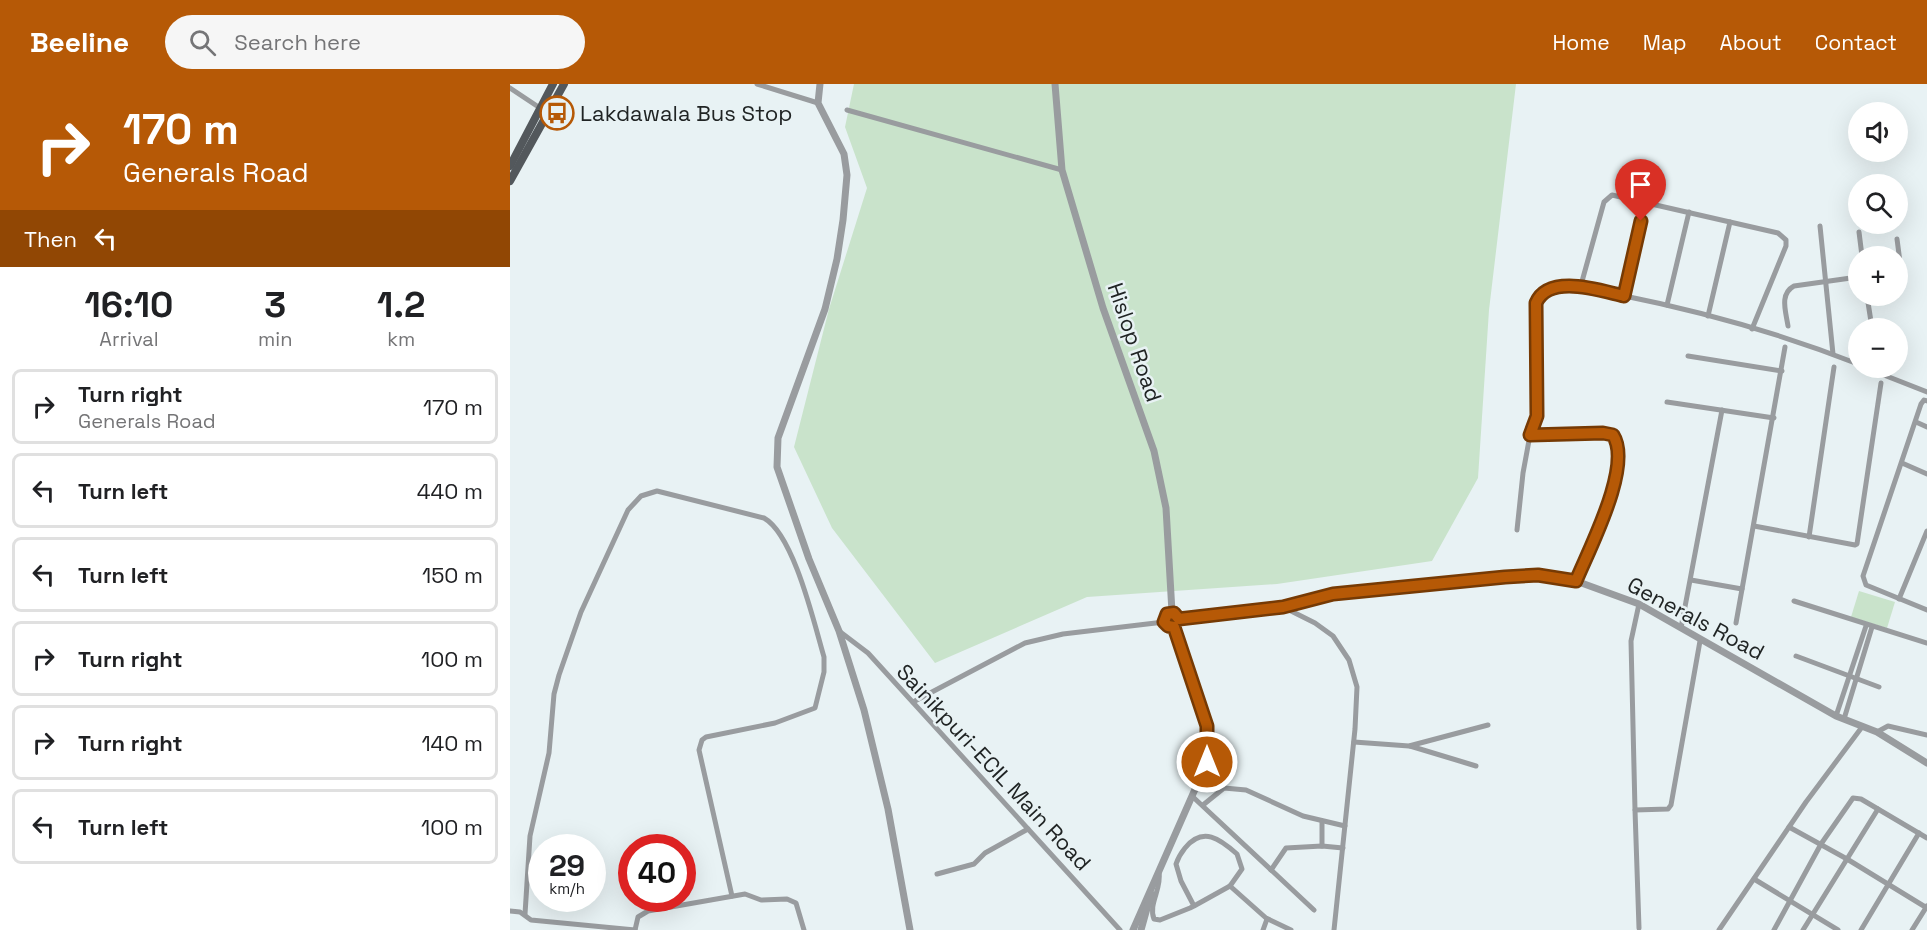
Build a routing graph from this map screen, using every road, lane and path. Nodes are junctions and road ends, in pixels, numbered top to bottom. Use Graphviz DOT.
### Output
graph roads {
  1 [pos="553,84"];
  2 [pos="564,84"];
  3 [pos="757,84"];
  4 [pos="820,84"];
  5 [pos="1055,84"];
  6 [pos="510,88"];
  7 [pos="818,103"];
  8 [pos="540,108"];
  9 [pos="847,110"];
  10 [pos="510,166"];
  11 [pos="1062,170"];
  12 [pos="510,181"];
  13 [pos="1645,202"];
  14 [pos="1689,213"];
  15 [pos="1730,222"];
  16 [pos="1820,226"];
  17 [pos="1897,239"];
  18 [pos="1898,246"];
  19 [pos="1848,279"];
  20 [pos="1826,282"];
  21 [pos="1581,285"];
  22 [pos="1624,296"];
  23 [pos="1667,304"];
  24 [pos="1708,316"];
  25 [pos="1788,326"];
  26 [pos="1752,329"];
  27 [pos="1785,347"];
  28 [pos="1833,354"];
  29 [pos="1688,356"];
  30 [pos="1848,360"];
  31 [pos="1834,367"];
  32 [pos="1782,371"];
  33 [pos="1891,378"];
  34 [pos="1881,383"];
  35 [pos="1927,392"];
  36 [pos="1927,401"];
  37 [pos="1667,402"];
  38 [pos="1722,410"];
  39 [pos="1774,418"];
  40 [pos="1916,422"];
  41 [pos="1927,427"];
  42 [pos="1530,435"];
  43 [pos="1902,464"];
  44 [pos="1927,474"];
  45 [pos="1754,526"];
  46 [pos="1517,530"];
  47 [pos="1927,531"];
  48 [pos="1809,537"];
  49 [pos="1691,580"];
  50 [pos="1576,581"];
  51 [pos="1742,589"];
  52 [pos="1899,599"];
  53 [pos="1794,601"];
  54 [pos="1639,604"];
  55 [pos="1283,607"];
  56 [pos="1927,610"];
  57 [pos="1172,612"];
  58 [pos="1179,619"];
  59 [pos="1164,622"];
  60 [pos="1736,623"];
  61 [pos="1869,626"];
  62 [pos="1174,627"];
  63 [pos="1681,628"];
  64 [pos="839,631"];
  65 [pos="1700,641"];
  66 [pos="1927,643"];
  67 [pos="1796,656"];
  68 [pos="1849,676"];
  69 [pos="1858,679"];
  70 [pos="1879,687"];
  71 [pos="913,702"];
  72 [pos="1840,717"];
  73 [pos="1488,725"];
  74 [pos="1862,727"];
  75 [pos="1877,732"];
  76 [pos="1927,735"];
  77 [pos="1354,742"];
  78 [pos="1409,746"];
  79 [pos="1927,763"];
  80 [pos="1476,766"];
  81 [pos="1193,797"];
  82 [pos="1203,806"];
  83 [pos="1878,809"];
  84 [pos="1635,810"];
  85 [pos="1322,822"];
  86 [pos="1345,826"];
  87 [pos="1789,827"];
  88 [pos="1028,829"];
  89 [pos="1919,832"];
  90 [pos="1927,838"];
  91 [pos="1821,844"];
  92 [pos="1322,846"];
  93 [pos="1343,848"];
  94 [pos="1847,859"];
  95 [pos="1271,870"];
  96 [pos="1159,872"];
  97 [pos="937,874"];
  98 [pos="1754,879"];
  99 [pos="1890,885"];
  100 [pos="1230,886"];
  101 [pos="1152,888"];
  102 [pos="732,896"];
  103 [pos="1791,902"];
  104 [pos="1194,906"];
  105 [pos="1927,907"];
  106 [pos="1314,910"];
  107 [pos="510,911"];
  108 [pos="525,914"];
  109 [pos="1812,916"];
  110 [pos="1268,919"];
  111 [pos="1639,928"];
  112 [pos="635,930"];
  113 [pos="804,930"];
  114 [pos="910,930"];
  115 [pos="1120,930"];
  116 [pos="1133,930"];
  117 [pos="1141,930"];
  118 [pos="1263,930"];
  119 [pos="1291,930"];
  120 [pos="1334,930"];
  121 [pos="1719,930"];
  122 [pos="1774,930"];
  123 [pos="1803,930"];
  124 [pos="1838,930"];
  125 [pos="1861,930"];
  126 [pos="1912,930"];
  1 -- 8 [label="main road"];
  2 -- 12 [label="main road"];
  3 -- 7 [label="street"];
  4 -- 7 [label="street"];
  5 -- 11 [label="street, Hislop Road"];
  6 -- 8 [label="street"];
  7 -- 64 [label="street"];
  8 -- 10 [label="main road"];
  9 -- 11 [label="street"];
  11 -- 57 [label="street, Hislop Road"];
  13 -- 14 [label="street"];
  13 -- 21 [label="street"];
  13 -- 22 [label="street"];
  14 -- 15 [label="street"];
  14 -- 23 [label="street"];
  15 -- 24 [label="street"];
  15 -- 26 [label="street"];
  16 -- 20 [label="street"];
  17 -- 18 [label="street"];
  19 -- 20 [label="street"];
  20 -- 25 [label="street"];
  20 -- 28 [label="street"];
  21 -- 22 [label="street"];
  21 -- 42 [label="street"];
  22 -- 23 [label="street"];
  23 -- 24 [label="street"];
  24 -- 26 [label="street"];
  26 -- 28 [label="street"];
  27 -- 32 [label="street"];
  28 -- 30 [label="street"];
  29 -- 32 [label="street"];
  31 -- 48 [label="street"];
  32 -- 39 [label="street"];
  33 -- 35 [label="street"];
  34 -- 48 [label="street"];
  36 -- 40 [label="street"];
  37 -- 38 [label="street"];
  38 -- 39 [label="street"];
  38 -- 49 [label="street"];
  39 -- 45 [label="street"];
  40 -- 41 [label="street"];
  40 -- 43 [label="street"];
  42 -- 46 [label="street"];
  42 -- 50 [label="street"];
  43 -- 44 [label="street"];
  43 -- 52 [label="street"];
  45 -- 48 [label="street"];
  45 -- 51 [label="street"];
  47 -- 52 [label="street"];
  49 -- 51 [label="street"];
  49 -- 63 [label="street"];
  50 -- 54 [label="street, Generals Road"];
  50 -- 55 [label="street, Generals Road"];
  51 -- 60 [label="street"];
  52 -- 56 [label="street"];
  53 -- 61 [label="street"];
  54 -- 63 [label="street, Generals Road"];
  54 -- 84 [label="street"];
  55 -- 58 [label="street, Generals Road"];
  55 -- 77 [label="street"];
  57 -- 58 [label="street"];
  57 -- 59 [label="street"];
  58 -- 62 [label="street"];
  59 -- 62 [label="street"];
  59 -- 71 [label="street"];
  61 -- 66 [label="street"];
  61 -- 68 [label="street"];
  61 -- 69 [label="street"];
  62 -- 81 [label="street"];
  63 -- 65 [label="street, Generals Road"];
  64 -- 71 [label="street, Sainikpuri-ECIL Main Road"];
  64 -- 114 [label="street"];
  65 -- 72 [label="street, Generals Road"];
  65 -- 84 [label="street"];
  67 -- 68 [label="street"];
  68 -- 69 [label="street"];
  68 -- 72 [label="street"];
  69 -- 70 [label="street"];
  69 -- 72 [label="street"];
  71 -- 88 [label="street, Sainikpuri-ECIL Main Road"];
  72 -- 74 [label="street, Generals Road"];
  73 -- 78 [label="street"];
  74 -- 75 [label="street, Generals Road"];
  74 -- 87 [label="street"];
  75 -- 76 [label="street"];
  75 -- 79 [label="street, Generals Road"];
  77 -- 78 [label="street"];
  77 -- 86 [label="street"];
  78 -- 80 [label="street"];
  81 -- 82 [label="street"];
  81 -- 96 [label="street"];
  82 -- 85 [label="street"];
  82 -- 95 [label="street"];
  83 -- 89 [label="street"];
  83 -- 91 [label="street"];
  83 -- 94 [label="street"];
  84 -- 111 [label="street"];
  85 -- 86 [label="street"];
  85 -- 92 [label="street"];
  86 -- 93 [label="street"];
  87 -- 91 [label="street"];
  87 -- 98 [label="street"];
  88 -- 97 [label="street"];
  88 -- 115 [label="street, Sainikpuri-ECIL Main Road"];
  89 -- 90 [label="street"];
  89 -- 99 [label="street"];
  91 -- 94 [label="street"];
  91 -- 103 [label="street"];
  92 -- 93 [label="street"];
  92 -- 95 [label="street"];
  93 -- 120 [label="street"];
  94 -- 99 [label="street"];
  94 -- 109 [label="street"];
  95 -- 106 [label="street"];
  96 -- 101 [label="street"];
  96 -- 104 [label="street"];
  98 -- 103 [label="street"];
  98 -- 121 [label="street"];
  99 -- 105 [label="street"];
  99 -- 125 [label="street"];
  100 -- 104 [label="street"];
  100 -- 104 [label="street"];
  100 -- 110 [label="street"];
  101 -- 116 [label="street"];
  101 -- 117 [label="street"];
  102 -- 108 [label="street"];
  102 -- 112 [label="street"];
  102 -- 113 [label="street"];
  103 -- 109 [label="street"];
  103 -- 122 [label="street"];
  105 -- 126 [label="street"];
  107 -- 108 [label="street"];
  108 -- 112 [label="street"];
  109 -- 123 [label="street"];
  109 -- 124 [label="street"];
  110 -- 118 [label="street"];
  110 -- 119 [label="street"];
}
